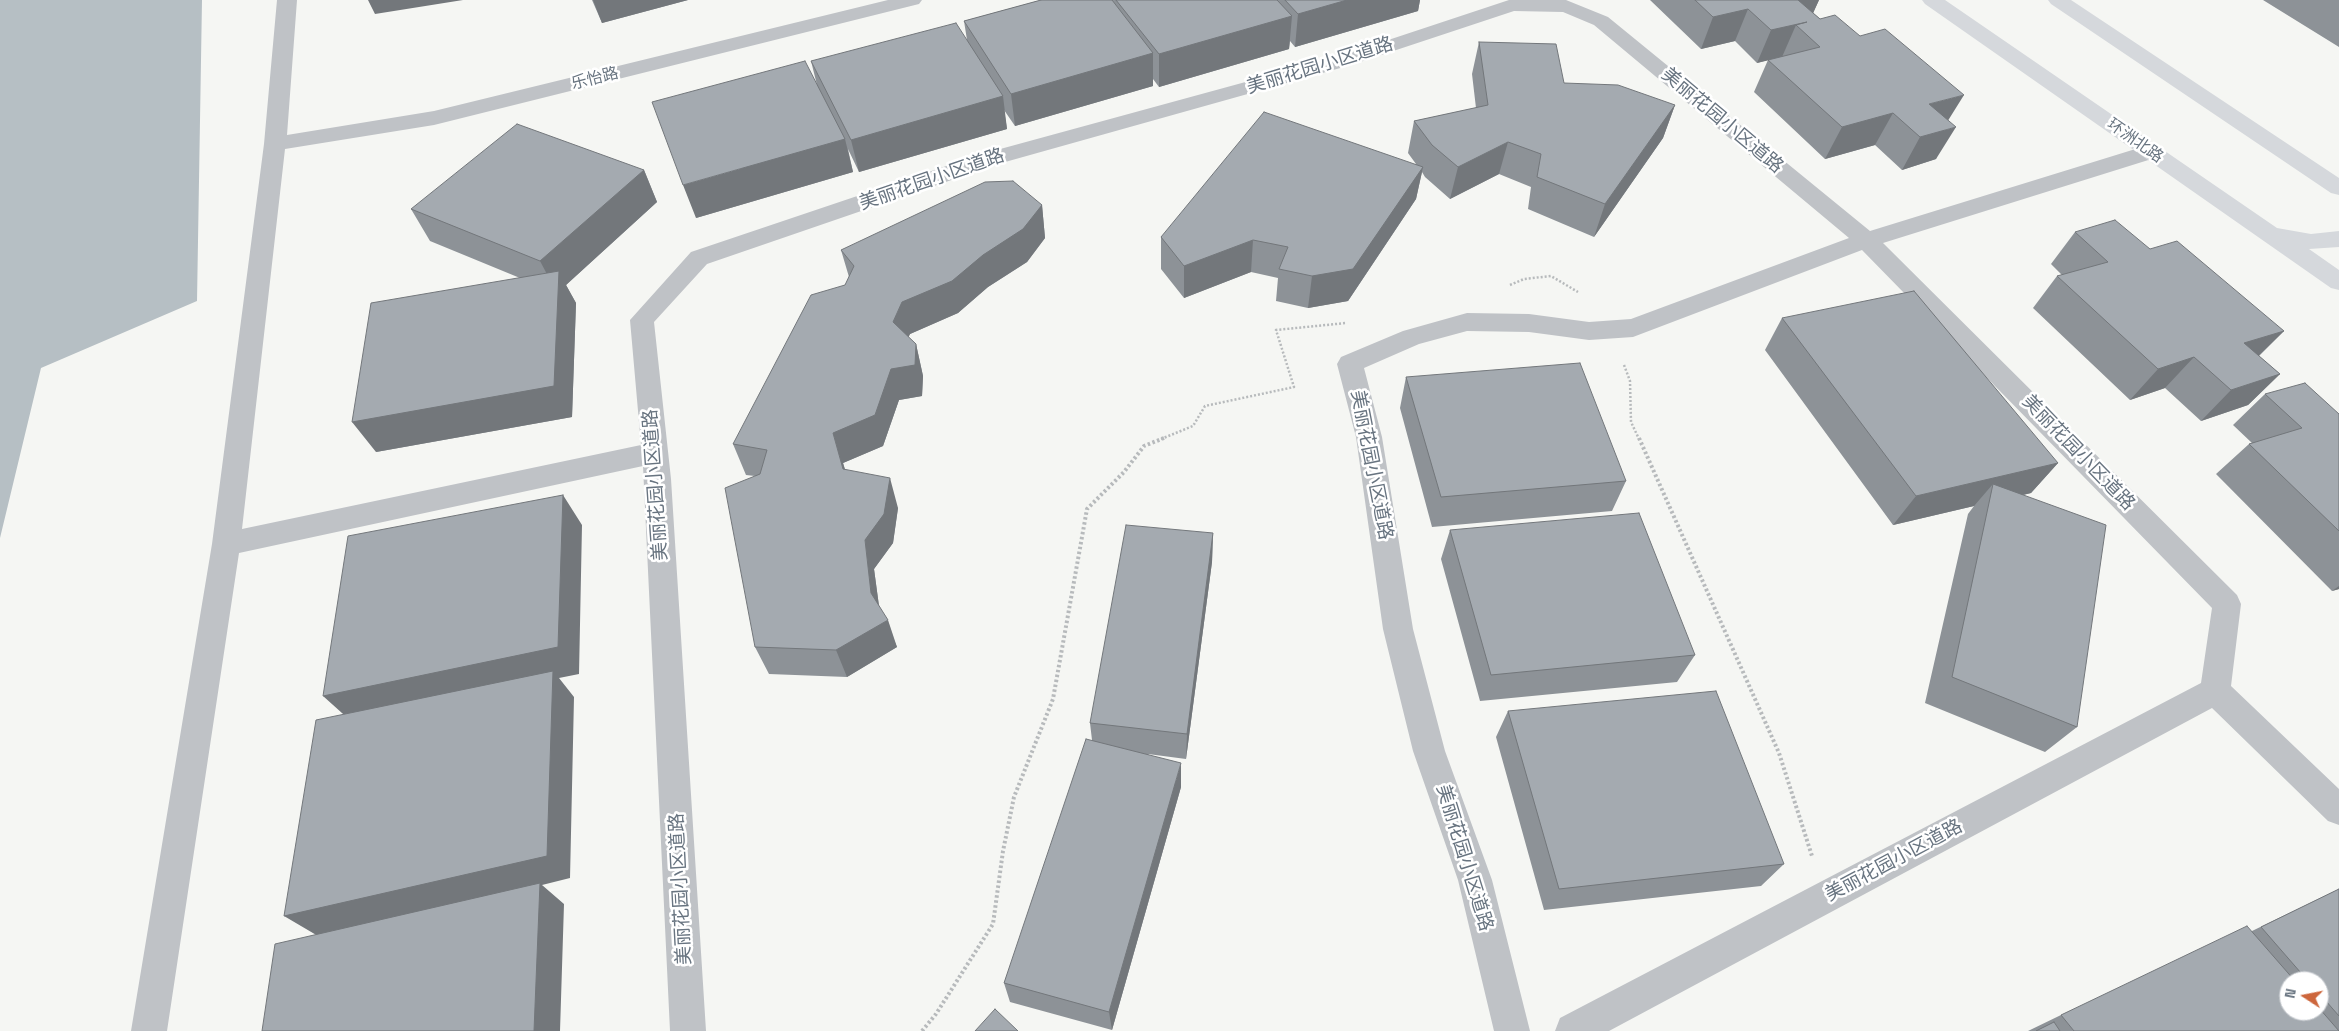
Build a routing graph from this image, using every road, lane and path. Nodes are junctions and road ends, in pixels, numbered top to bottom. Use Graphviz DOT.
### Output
graph roads {
  1 [pos="287,0"];
  2 [pos="912,0"];
  3 [pos="1932,0"];
  4 [pos="2058,0"];
  5 [pos="1474,7"];
  6 [pos="275,144"];
  7 [pos="2150,152"];
  8 [pos="2339,188"];
  9 [pos="2267,232"];
  10 [pos="2339,239"];
  11 [pos="1866,240"];
  12 [pos="2339,282"];
  13 [pos="1504,288"];
  14 [pos="1356,322"];
  15 [pos="1612,330"];
  16 [pos="655,453"];
  17 [pos="226,544"];
  18 [pos="2215,691"];
  19 [pos="2339,810"];
  20 [pos="1826,897"];
  21 [pos="149,1031"];
  22 [pos="688,1031"];
  23 [pos="922,1031"];
  24 [pos="1512,1031"];
  25 [pos="1573,1031"];
  1 -- 6 [label="street"];
  2 -- 6 [label="street, 乐怡路"];
  3 -- 7 [label="main road, 环洲北路"];
  4 -- 8 [label="main road"];
  5 -- 11 [label="street, 美丽花园小区道路"];
  5 -- 16 [label="street, 美丽花园小区道路"];
  6 -- 17 [label="street"];
  7 -- 9 [label="main road, 环洲北路"];
  7 -- 11 [label="street, 美丽花园小区道路"];
  9 -- 10 [label="main road"];
  9 -- 12 [label="main road, 环洲北路"];
  11 -- 15 [label="street, 美丽花园小区道路"];
  11 -- 18 [label="street, 美丽花园小区道路"];
  13 -- 15 [label="path"];
  14 -- 23 [label="path"];
  15 -- 20 [label="path"];
  15 -- 24 [label="street, 美丽花园小区道路"];
  16 -- 17 [label="street"];
  16 -- 22 [label="street, 美丽花园小区道路"];
  17 -- 21 [label="street"];
  18 -- 19 [label="street"];
  18 -- 20 [label="street, 美丽花园小区道路"];
  20 -- 25 [label="street, 美丽花园小区道路"];
}
